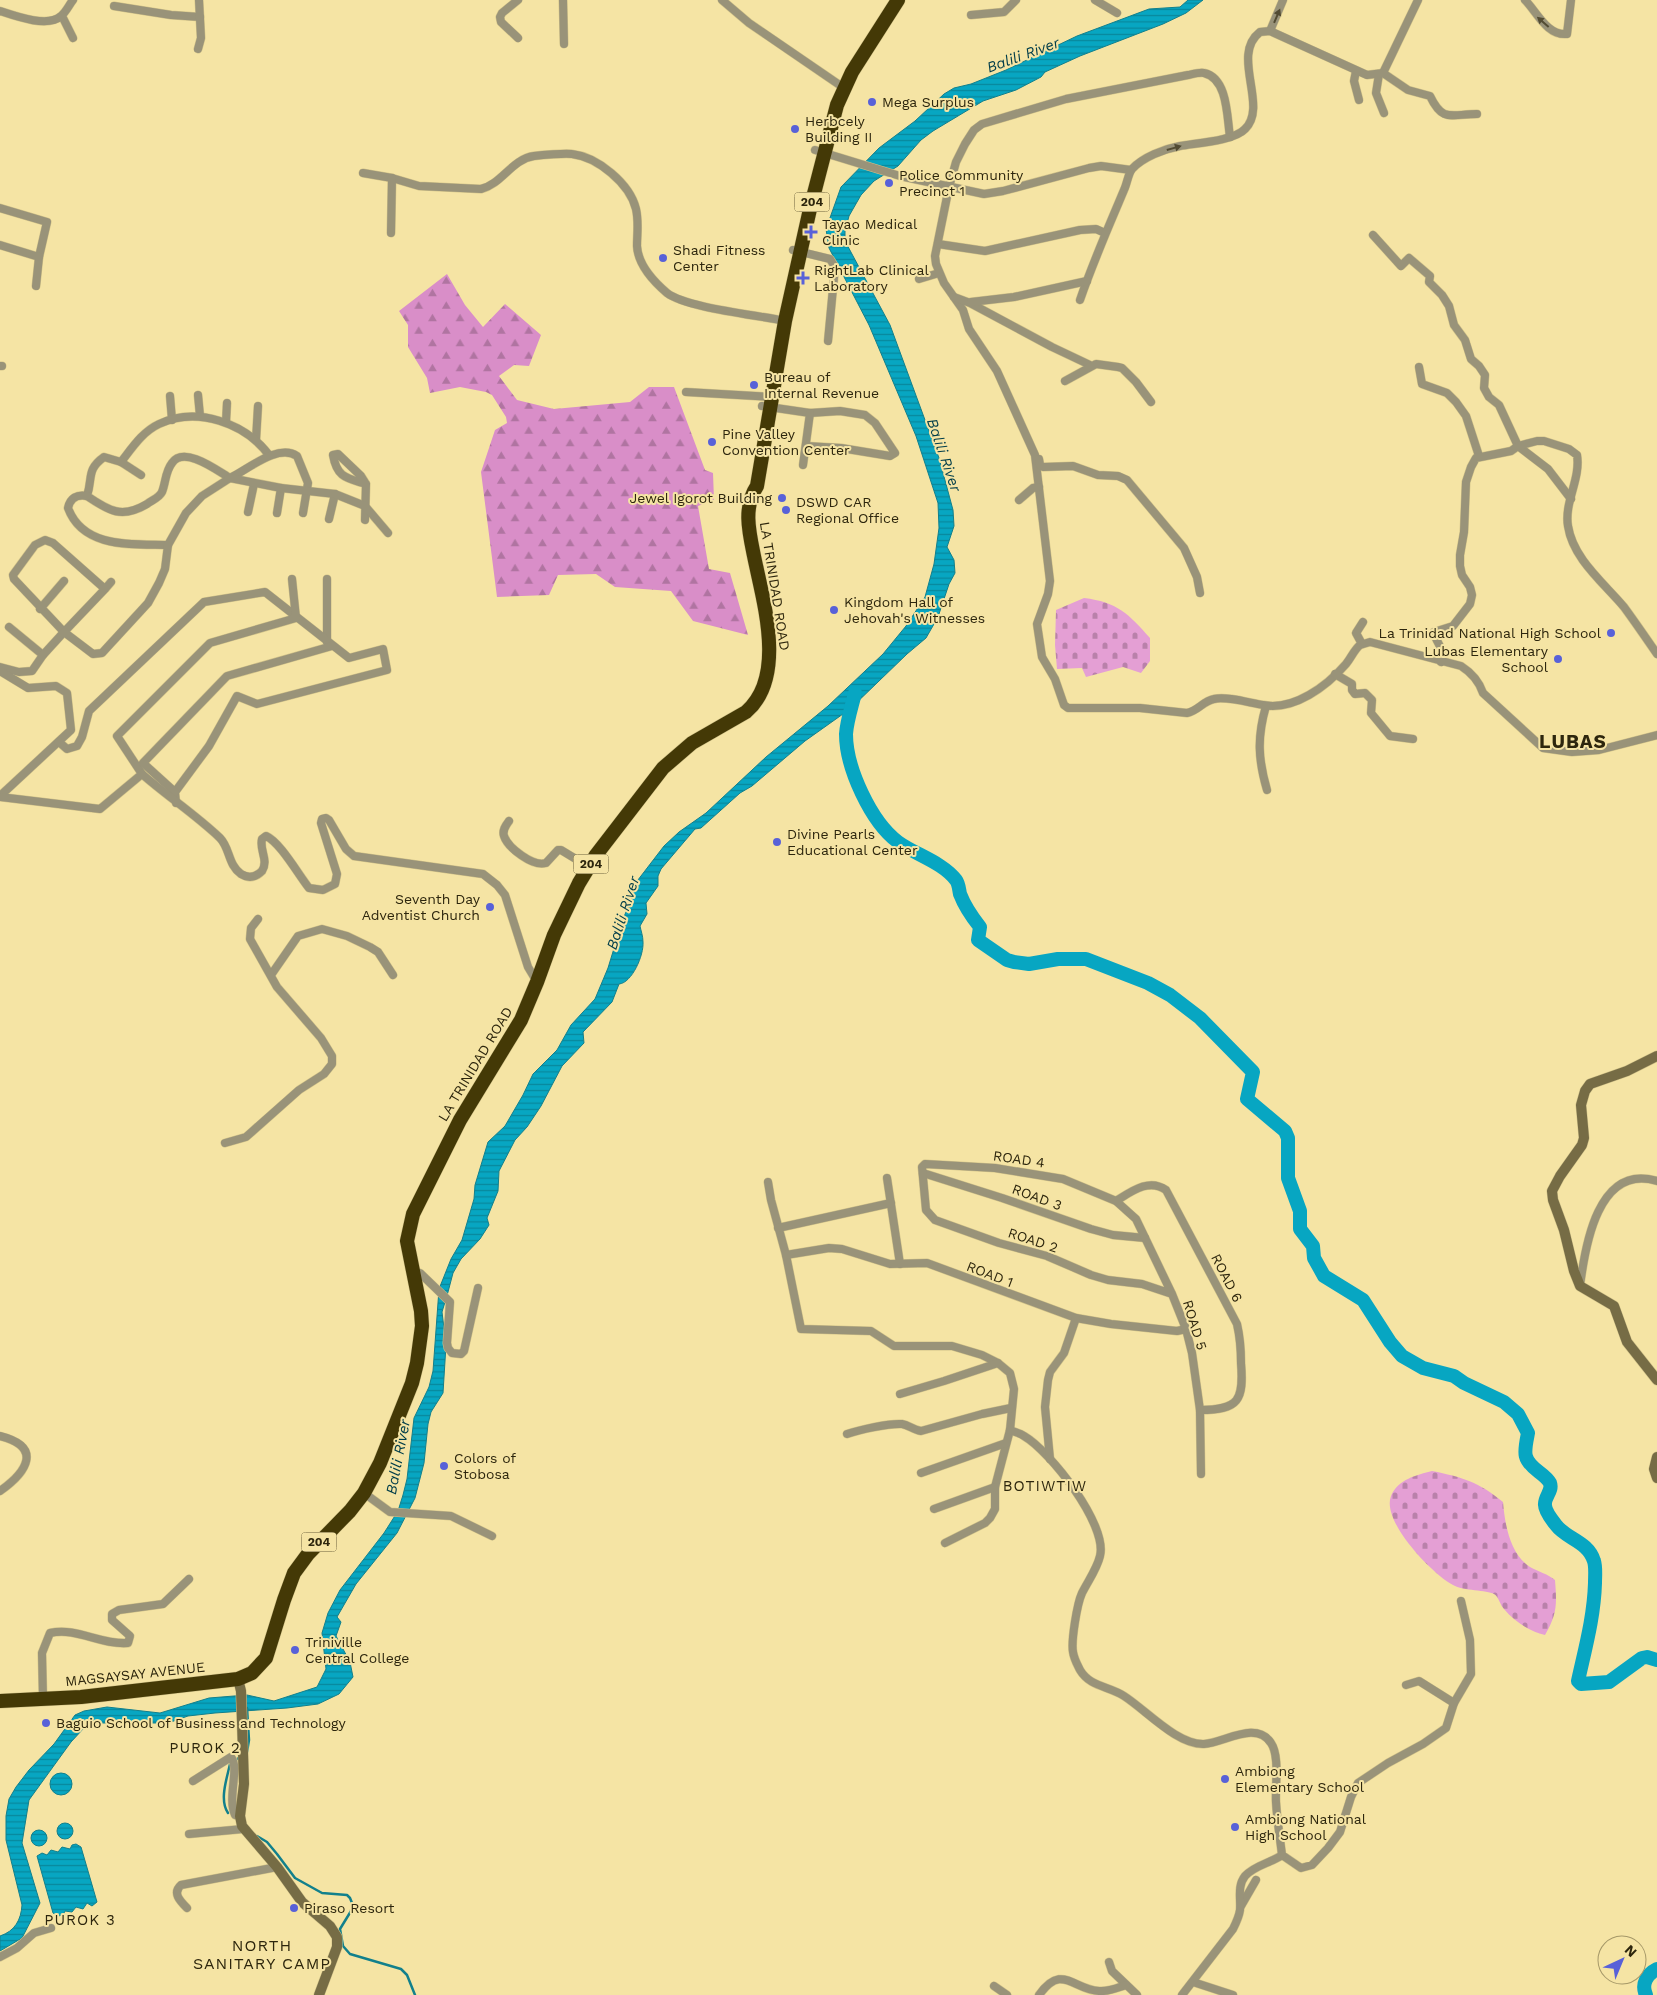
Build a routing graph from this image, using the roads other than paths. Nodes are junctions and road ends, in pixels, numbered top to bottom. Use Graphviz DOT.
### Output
graph roads {
  1 [pos="73,0"];
  2 [pos="199,0"];
  3 [pos="518,0"];
  4 [pos="563,0"];
  5 [pos="722,0"];
  6 [pos="889,0"];
  7 [pos="898,0"];
  8 [pos="1016,0"];
  9 [pos="1095,0"];
  10 [pos="1284,0"];
  11 [pos="1418,0"];
  12 [pos="1525,0"];
  13 [pos="1571,0"];
  14 [pos="114,6"];
  15 [pos="0,11"];
  16 [pos="1117,13"];
  17 [pos="971,15"];
  18 [pos="62,16"];
  19 [pos="200,17"];
  20 [pos="1270,31"];
  21 [pos="73,38"];
  22 [pos="518,38"];
  23 [pos="564,44"];
  24 [pos="198,49"];
  25 [pos="1172,69"];
  26 [pos="1356,71"];
  27 [pos="1381,73"];
  28 [pos="1173,77"];
  29 [pos="841,86"];
  30 [pos="1359,100"];
  31 [pos="1384,113"];
  32 [pos="1477,114"];
  33 [pos="1230,137"];
  34 [pos="820,151"];
  35 [pos="1132,170"];
  36 [pos="363,173"];
  37 [pos="392,178"];
  38 [pos="949,187"];
  39 [pos="0,208"];
  40 [pos="391,233"];
  41 [pos="1105,233"];
  42 [pos="1373,235"];
  43 [pos="938,244"];
  44 [pos="0,245"];
  45 [pos="797,251"];
  46 [pos="39,257"];
  47 [pos="939,273"];
  48 [pos="919,279"];
  49 [pos="1087,281"];
  50 [pos="36,286"];
  51 [pos="954,297"];
  52 [pos="1080,300"];
  53 [pos="970,302"];
  54 [pos="781,320"];
  55 [pos="828,341"];
  56 [pos="1090,365"];
  57 [pos="1419,367"];
  58 [pos="1065,381"];
  59 [pos="686,392"];
  60 [pos="198,395"];
  61 [pos="170,396"];
  62 [pos="767,401"];
  63 [pos="1151,402"];
  64 [pos="227,403"];
  65 [pos="258,406"];
  66 [pos="810,413"];
  67 [pos="200,416"];
  68 [pos="172,420"];
  69 [pos="226,422"];
  70 [pos="256,440"];
  71 [pos="806,446"];
  72 [pos="1518,446"];
  73 [pos="269,455"];
  74 [pos="1035,455"];
  75 [pos="1479,456"];
  76 [pos="121,462"];
  77 [pos="803,464"];
  78 [pos="141,475"];
  79 [pos="230,478"];
  80 [pos="254,484"];
  81 [pos="366,484"];
  82 [pos="1039,487"];
  83 [pos="281,488"];
  84 [pos="308,490"];
  85 [pos="335,494"];
  86 [pos="88,496"];
  87 [pos="1020,500"];
  88 [pos="1571,500"];
  89 [pos="365,506"];
  90 [pos="248,512"];
  91 [pos="277,513"];
  92 [pos="303,513"];
  93 [pos="329,519"];
  94 [pos="365,520"];
  95 [pos="388,533"];
  96 [pos="168,546"];
  97 [pos="292,579"];
  98 [pos="326,579"];
  99 [pos="64,581"];
  100 [pos="1200,593"];
  101 [pos="40,609"];
  102 [pos="296,618"];
  103 [pos="1363,622"];
  104 [pos="10,627"];
  105 [pos="64,632"];
  106 [pos="330,644"];
  107 [pos="1362,644"];
  108 [pos="1657,654"];
  109 [pos="43,655"];
  110 [pos="1441,662"];
  111 [pos="0,667"];
  112 [pos="0,671"];
  113 [pos="1335,674"];
  114 [pos="1266,706"];
  115 [pos="1657,735"];
  116 [pos="1413,739"];
  117 [pos="59,742"];
  118 [pos="142,774"];
  119 [pos="1268,790"];
  120 [pos="175,792"];
  121 [pos="0,796"];
  122 [pos="176,803"];
  123 [pos="509,821"];
  124 [pos="589,867"];
  125 [pos="258,919"];
  126 [pos="271,975"];
  127 [pos="393,975"];
  128 [pos="538,982"];
  129 [pos="1657,1056"];
  130 [pos="225,1143"];
  131 [pos="923,1173"];
  132 [pos="887,1178"];
  133 [pos="1657,1181"];
  134 [pos="768,1182"];
  135 [pos="1116,1201"];
  136 [pos="891,1203"];
  137 [pos="778,1228"];
  138 [pos="1145,1238"];
  139 [pos="786,1256"];
  140 [pos="900,1264"];
  141 [pos="412,1271"];
  142 [pos="1580,1286"];
  143 [pos="478,1288"];
  144 [pos="1172,1294"];
  145 [pos="1076,1318"];
  146 [pos="1186,1330"];
  147 [pos="998,1362"];
  148 [pos="1657,1380"];
  149 [pos="900,1394"];
  150 [pos="1011,1408"];
  151 [pos="1200,1410"];
  152 [pos="1010,1430"];
  153 [pos="847,1434"];
  154 [pos="0,1436"];
  155 [pos="1006,1443"];
  156 [pos="1657,1457"];
  157 [pos="1050,1459"];
  158 [pos="921,1473"];
  159 [pos="1201,1474"];
  160 [pos="1657,1478"];
  161 [pos="995,1488"];
  162 [pos="0,1492"];
  163 [pos="364,1493"];
  164 [pos="934,1509"];
  165 [pos="492,1536"];
  166 [pos="945,1543"];
  167 [pos="189,1579"];
  168 [pos="1461,1601"];
  169 [pos="266,1658"];
  170 [pos="238,1679"];
  171 [pos="1406,1685"];
  172 [pos="43,1699"];
  173 [pos="0,1701"];
  174 [pos="1454,1703"];
  175 [pos="193,1782"];
  176 [pos="240,1816"];
  177 [pos="243,1829"];
  178 [pos="190,1834"];
  179 [pos="1282,1855"];
  180 [pos="277,1867"];
  181 [pos="1256,1880"];
  182 [pos="187,1908"];
  183 [pos="1240,1908"];
  184 [pos="51,1928"];
  185 [pos="0,1957"];
  186 [pos="1109,1962"];
  187 [pos="1193,1982"];
  188 [pos="1126,1985"];
  189 [pos="994,1986"];
  190 [pos="319,1995"];
  191 [pos="1007,1995"];
  192 [pos="1039,1995"];
  193 [pos="1137,1995"];
  194 [pos="1182,1995"];
  195 [pos="1233,1995"];
  1 -- 18 [label="street"];
  2 -- 19 [label="street"];
  3 -- 22 [label="street"];
  4 -- 23 [label="street"];
  5 -- 29 [label="street"];
  6 -- 29 [label="highway, LA TRINIDAD ROAD / 204"];
  7 -- 29 [label="highway, LA TRINIDAD ROAD / 204"];
  8 -- 17 [label="street"];
  9 -- 16 [label="street"];
  20 -- 10 [label="street, one-way"];
  11 -- 27 [label="street"];
  13 -- 12 [label="street, one-way"];
  14 -- 19 [label="street"];
  15 -- 18 [label="street"];
  18 -- 21 [label="street"];
  19 -- 24 [label="street"];
  20 -- 26 [label="street"];
  20 -- 33 [label="street"];
  25 -- 28 [label="street"];
  26 -- 27 [label="street"];
  26 -- 30 [label="street"];
  27 -- 31 [label="street"];
  27 -- 32 [label="street"];
  28 -- 33 [label="street"];
  28 -- 38 [label="street"];
  29 -- 34 [label="highway, LA TRINIDAD ROAD / 204"];
  35 -- 33 [label="street, one-way"];
  34 -- 38 [label="street"];
  34 -- 45 [label="highway, LA TRINIDAD ROAD / 204"];
  35 -- 38 [label="street"];
  35 -- 41 [label="street"];
  36 -- 37 [label="street"];
  37 -- 40 [label="street"];
  37 -- 54 [label="street"];
  38 -- 43 [label="street"];
  39 -- 46 [label="street"];
  41 -- 43 [label="street"];
  41 -- 49 [label="street"];
  42 -- 72 [label="street"];
  43 -- 47 [label="street"];
  44 -- 46 [label="street"];
  45 -- 54 [label="highway, LA TRINIDAD ROAD / 204"];
  45 -- 55 [label="street"];
  46 -- 50 [label="street"];
  47 -- 48 [label="street"];
  47 -- 51 [label="street"];
  49 -- 52 [label="street"];
  49 -- 53 [label="street"];
  51 -- 53 [label="street"];
  51 -- 74 [label="street"];
  53 -- 56 [label="street"];
  54 -- 62 [label="highway, LA TRINIDAD ROAD / 204"];
  56 -- 58 [label="street"];
  56 -- 63 [label="street"];
  57 -- 75 [label="street"];
  59 -- 62 [label="street"];
  60 -- 67 [label="street"];
  61 -- 68 [label="street"];
  62 -- 66 [label="street"];
  62 -- 124 [label="highway, LA TRINIDAD ROAD / 204"];
  64 -- 69 [label="street"];
  65 -- 70 [label="street"];
  66 -- 71 [label="street"];
  66 -- 71 [label="street"];
  67 -- 68 [label="street"];
  67 -- 69 [label="street"];
  68 -- 76 [label="street"];
  69 -- 70 [label="street"];
  70 -- 73 [label="street"];
  71 -- 77 [label="street"];
  72 -- 75 [label="street"];
  72 -- 88 [label="street"];
  72 -- 88 [label="street"];
  73 -- 79 [label="street"];
  73 -- 84 [label="street"];
  74 -- 82 [label="street"];
  74 -- 100 [label="street"];
  75 -- 110 [label="street"];
  76 -- 78 [label="street"];
  76 -- 86 [label="street"];
  79 -- 80 [label="street"];
  79 -- 86 [label="street"];
  79 -- 96 [label="street"];
  80 -- 83 [label="street"];
  80 -- 90 [label="street"];
  81 -- 81 [label="street"];
  81 -- 89 [label="street"];
  82 -- 87 [label="street"];
  82 -- 114 [label="street"];
  83 -- 84 [label="street"];
  83 -- 91 [label="street"];
  84 -- 85 [label="street"];
  84 -- 92 [label="street"];
  85 -- 89 [label="street"];
  85 -- 93 [label="street"];
  86 -- 96 [label="street"];
  88 -- 108 [label="street"];
  89 -- 94 [label="street"];
  89 -- 95 [label="street"];
  96 -- 105 [label="street"];
  97 -- 102 [label="street"];
  98 -- 106 [label="street"];
  99 -- 101 [label="street"];
  101 -- 105 [label="street"];
  101 -- 105 [label="street"];
  102 -- 106 [label="street"];
  102 -- 117 [label="street"];
  102 -- 118 [label="street"];
  103 -- 107 [label="street"];
  104 -- 109 [label="street"];
  105 -- 109 [label="street"];
  106 -- 120 [label="street"];
  106 -- 120 [label="street"];
  107 -- 110 [label="street"];
  107 -- 113 [label="street"];
  109 -- 111 [label="street"];
  110 -- 115 [label="street"];
  112 -- 117 [label="street"];
  113 -- 114 [label="street"];
  113 -- 116 [label="street"];
  114 -- 119 [label="street"];
  117 -- 121 [label="street"];
  118 -- 121 [label="street"];
  118 -- 122 [label="street"];
  120 -- 122 [label="street"];
  122 -- 128 [label="street"];
  123 -- 124 [label="street"];
  124 -- 128 [label="highway, LA TRINIDAD ROAD / 204"];
  125 -- 126 [label="street"];
  126 -- 127 [label="street"];
  126 -- 130 [label="street"];
  128 -- 141 [label="highway, LA TRINIDAD ROAD / 204"];
  129 -- 142 [label="main road"];
  131 -- 135 [label="street, ROAD 4"];
  131 -- 138 [label="street, ROAD 3"];
  131 -- 144 [label="street, ROAD 2"];
  132 -- 136 [label="street"];
  133 -- 142 [label="street"];
  134 -- 137 [label="street"];
  135 -- 138 [label="street, ROAD 5"];
  135 -- 151 [label="street, ROAD 6"];
  136 -- 137 [label="street"];
  136 -- 140 [label="street"];
  137 -- 139 [label="street"];
  138 -- 144 [label="street, ROAD 5"];
  139 -- 140 [label="street, ROAD 1"];
  139 -- 147 [label="street"];
  140 -- 145 [label="street, ROAD 1"];
  141 -- 143 [label="street"];
  141 -- 163 [label="highway, LA TRINIDAD ROAD / 204"];
  142 -- 148 [label="main road"];
  144 -- 146 [label="street, ROAD 5"];
  145 -- 146 [label="street, ROAD 1"];
  145 -- 157 [label="street"];
  146 -- 151 [label="street, ROAD 5"];
  147 -- 149 [label="street"];
  147 -- 150 [label="street"];
  150 -- 152 [label="street"];
  150 -- 153 [label="street"];
  151 -- 159 [label="street, ROAD 5"];
  152 -- 155 [label="street"];
  152 -- 157 [label="street"];
  154 -- 162 [label="street"];
  155 -- 158 [label="street"];
  155 -- 161 [label="street"];
  156 -- 160 [label="main road"];
  157 -- 179 [label="street"];
  161 -- 164 [label="street"];
  161 -- 166 [label="street"];
  163 -- 165 [label="street"];
  163 -- 169 [label="highway, LA TRINIDAD ROAD / 204"];
  167 -- 172 [label="street"];
  168 -- 174 [label="street"];
  169 -- 170 [label="highway, MAGSAYSAY AVENUE / 204"];
  170 -- 172 [label="highway, MAGSAYSAY AVENUE / 204"];
  170 -- 176 [label="main road"];
  171 -- 174 [label="street"];
  172 -- 173 [label="highway, MAGSAYSAY AVENUE / 204"];
  174 -- 179 [label="street"];
  175 -- 176 [label="street"];
  176 -- 177 [label="main road"];
  177 -- 178 [label="street"];
  177 -- 180 [label="main road"];
  179 -- 183 [label="street"];
  180 -- 182 [label="street"];
  180 -- 190 [label="main road"];
  181 -- 183 [label="street"];
  183 -- 187 [label="street"];
  184 -- 185 [label="street"];
  186 -- 188 [label="street"];
  187 -- 194 [label="street"];
  187 -- 195 [label="street"];
  188 -- 192 [label="street"];
  188 -- 193 [label="street"];
  189 -- 191 [label="street"];
}
